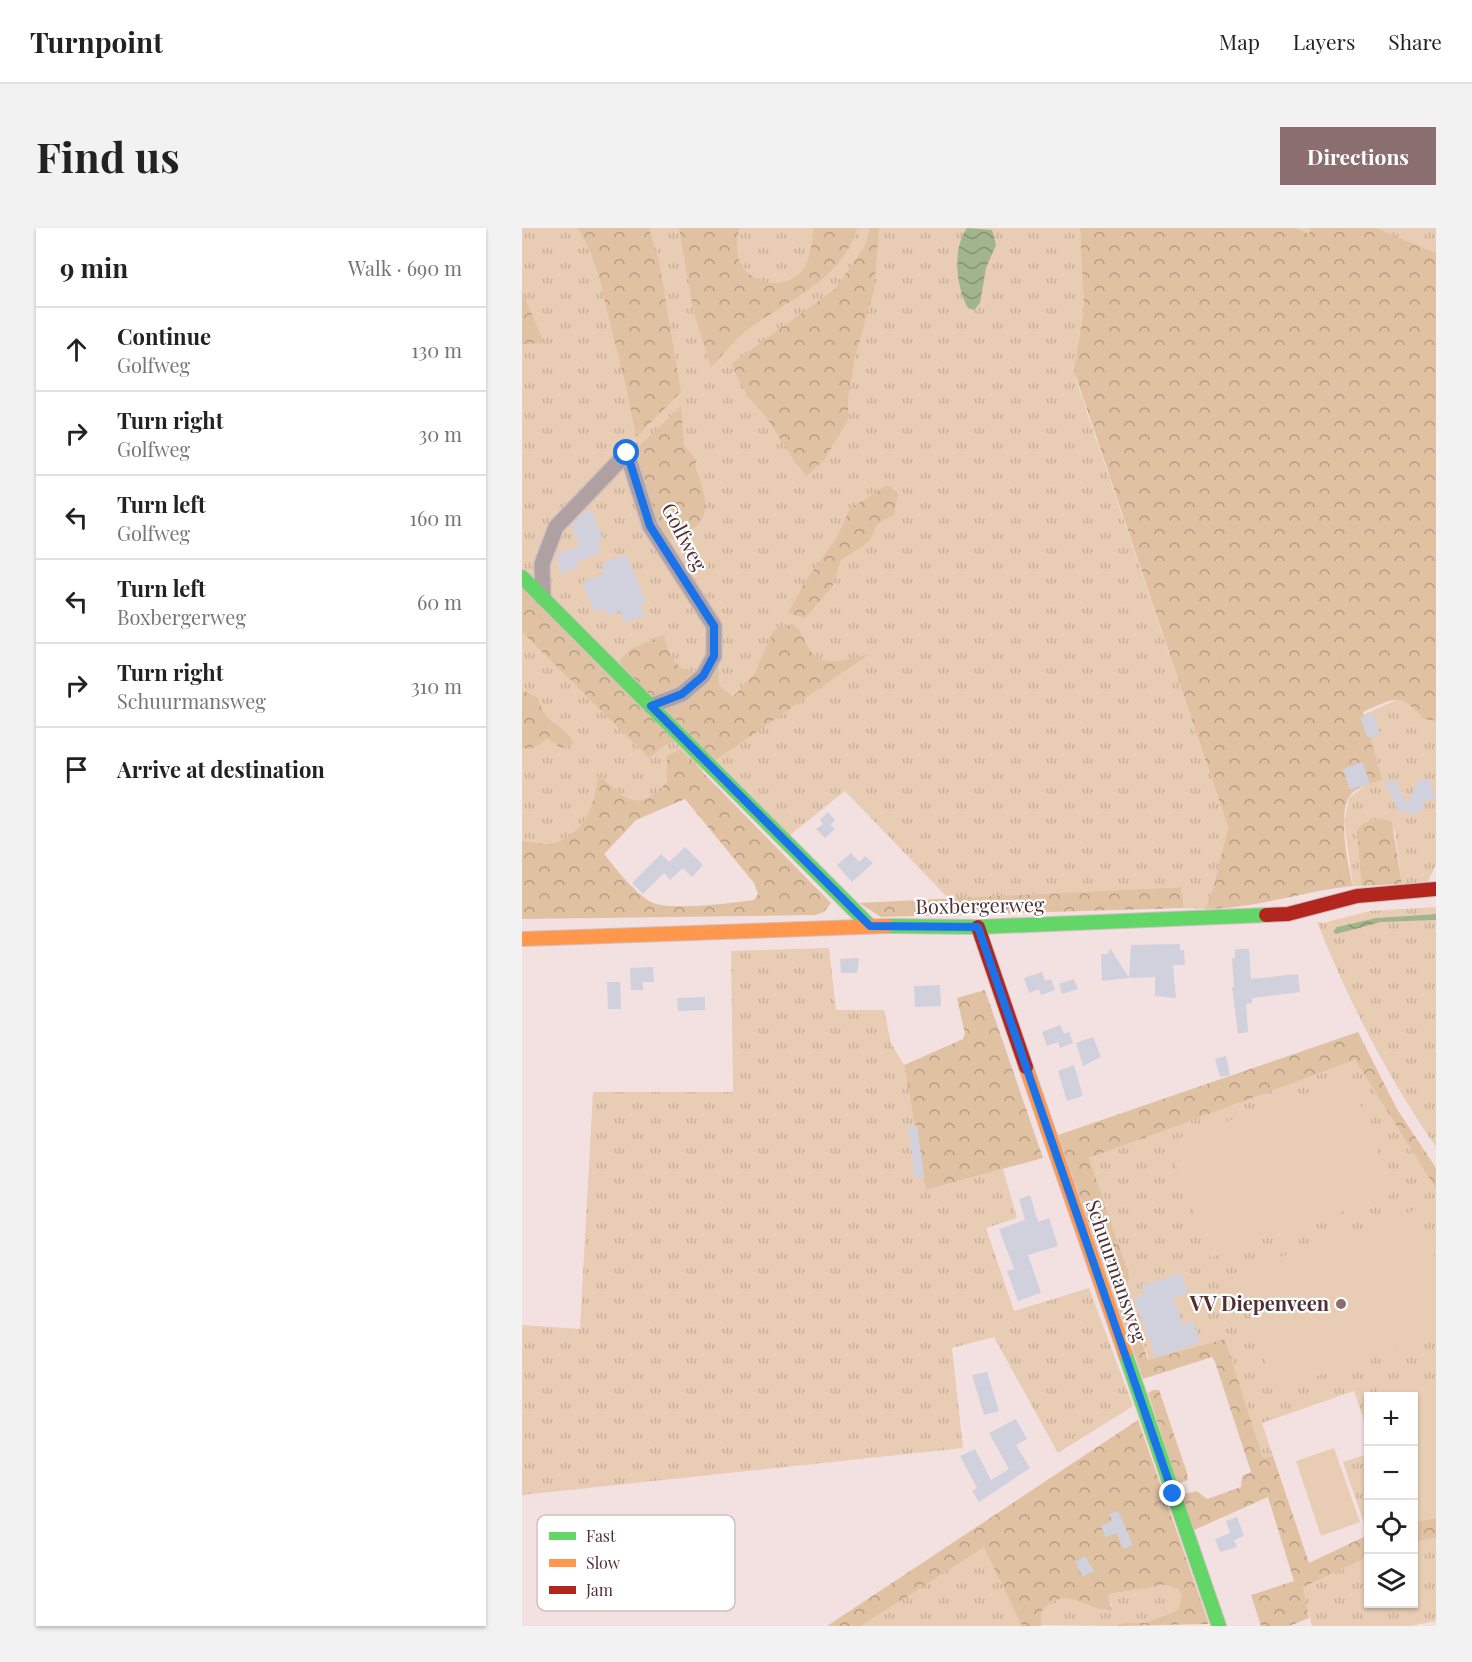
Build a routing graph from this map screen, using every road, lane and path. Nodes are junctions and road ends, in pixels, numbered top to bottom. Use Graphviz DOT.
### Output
graph roads {
  1 [pos="522,577"];
  2 [pos="543,598"];
  3 [pos="651,706"];
  4 [pos="1436,889"];
  5 [pos="870,926"];
  6 [pos="978,927"];
  7 [pos="522,939"];
  8 [pos="1219,1626"];
  1 -- 2 [label="street"];
  2 -- 3 [label="street"];
  2 -- 3 [label="street, Golfweg"];
  3 -- 5 [label="street"];
  4 -- 6 [label="street, Boxbergerweg"];
  5 -- 6 [label="street, Boxbergerweg"];
  5 -- 7 [label="street, Boxbergerweg"];
  6 -- 8 [label="street, Schuurmansweg"];
}
